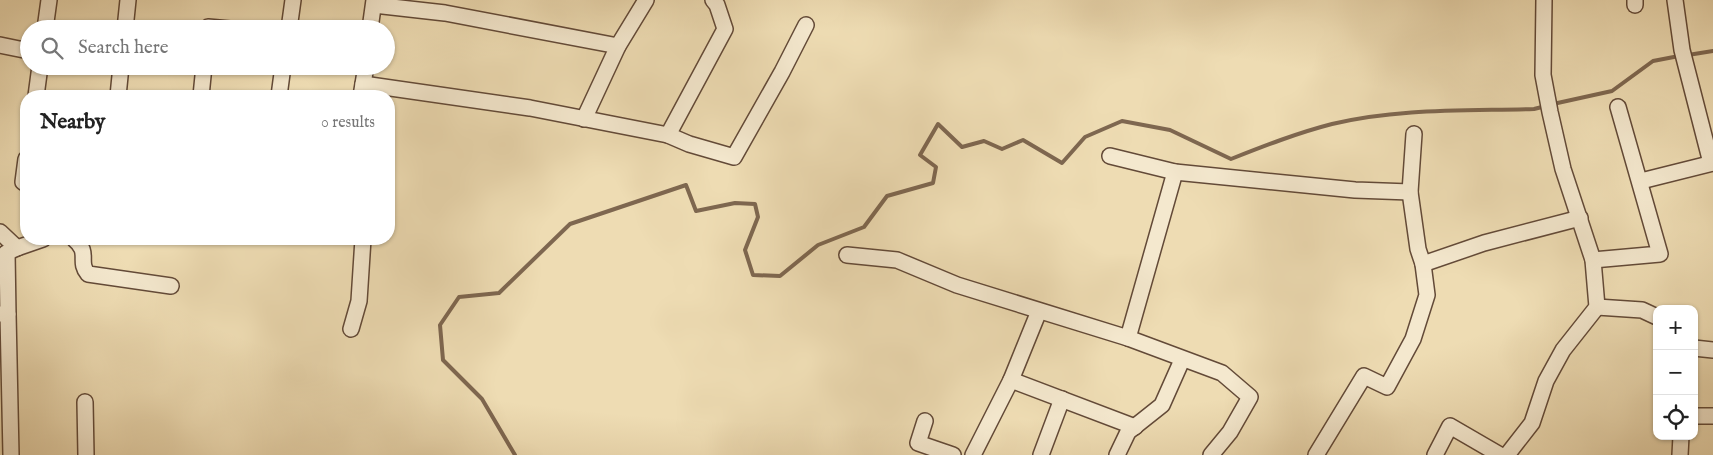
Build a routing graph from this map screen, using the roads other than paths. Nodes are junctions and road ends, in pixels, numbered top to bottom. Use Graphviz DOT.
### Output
graph roads {
  1 [pos="49,0"];
  2 [pos="128,0"];
  3 [pos="293,0"];
  4 [pos="646,0"];
  5 [pos="713,0"];
  6 [pos="1544,0"];
  7 [pos="1675,0"];
  8 [pos="374,2"];
  9 [pos="46,20"];
  10 [pos="126,20"];
  11 [pos="290,20"];
  12 [pos="371,20"];
  13 [pos="806,25"];
  14 [pos="0,45"];
  15 [pos="618,46"];
  16 [pos="20,49"];
  17 [pos="39,75"];
  18 [pos="121,75"];
  19 [pos="203,75"];
  20 [pos="282,75"];
  21 [pos="364,75"];
  22 [pos="37,90"];
  23 [pos="119,90"];
  24 [pos="202,90"];
  25 [pos="280,90"];
  26 [pos="362,90"];
  27 [pos="395,94"];
  28 [pos="1618,107"];
  29 [pos="584,118"];
  30 [pos="1414,134"];
  31 [pos="668,135"];
  32 [pos="1110,156"];
  33 [pos="1712,163"];
  34 [pos="1175,172"];
  35 [pos="1640,180"];
  36 [pos="1410,192"];
  37 [pos="1580,218"];
  38 [pos="0,232"];
  39 [pos="27,245"];
  40 [pos="79,245"];
  41 [pos="363,245"];
  42 [pos="8,252"];
  43 [pos="847,255"];
  44 [pos="1593,260"];
  45 [pos="1423,264"];
  46 [pos="171,286"];
  47 [pos="1597,307"];
  48 [pos="1039,311"];
  49 [pos="4,314"];
  50 [pos="1653,315"];
  51 [pos="351,329"];
  52 [pos="1128,338"];
  53 [pos="1698,348"];
  54 [pos="1713,350"];
  55 [pos="1182,360"];
  56 [pos="1011,380"];
  57 [pos="5,382"];
  58 [pos="1062,399"];
  59 [pos="85,402"];
  60 [pos="1698,416"];
  61 [pos="1713,416"];
  62 [pos="925,421"];
  63 [pos="1135,427"];
  64 [pos="1681,440"];
  65 [pos="11,455"];
  66 [pos="86,455"];
  67 [pos="953,455"];
  68 [pos="974,455"];
  69 [pos="1041,455"];
  70 [pos="1117,455"];
  71 [pos="1211,455"];
  72 [pos="1316,455"];
  73 [pos="1435,455"];
  74 [pos="1500,455"];
  75 [pos="1507,455"];
  76 [pos="1680,455"];
  1 -- 9 [label="street"];
  2 -- 10 [label="street"];
  3 -- 11 [label="street"];
  4 -- 15 [label="street"];
  5 -- 31 [label="street"];
  6 -- 37 [label="street"];
  7 -- 33 [label="street"];
  8 -- 12 [label="street"];
  8 -- 15 [label="street"];
  13 -- 31 [label="street"];
  14 -- 16 [label="street"];
  15 -- 29 [label="street"];
  17 -- 22 [label="street"];
  18 -- 23 [label="street"];
  19 -- 24 [label="street"];
  20 -- 25 [label="street"];
  21 -- 26 [label="street"];
  27 -- 29 [label="street"];
  28 -- 35 [label="street"];
  29 -- 31 [label="street"];
  30 -- 36 [label="street"];
  32 -- 34 [label="street"];
  33 -- 35 [label="street"];
  34 -- 36 [label="street"];
  34 -- 52 [label="street"];
  35 -- 44 [label="street"];
  36 -- 45 [label="street"];
  37 -- 44 [label="street"];
  37 -- 45 [label="street"];
  38 -- 42 [label="street"];
  39 -- 42 [label="street"];
  40 -- 46 [label="street"];
  41 -- 51 [label="street"];
  42 -- 49 [label="street"];
  43 -- 48 [label="street"];
  44 -- 47 [label="street"];
  45 -- 72 [label="street"];
  47 -- 50 [label="street"];
  47 -- 75 [label="street"];
  48 -- 52 [label="street"];
  48 -- 56 [label="street"];
  49 -- 57 [label="street"];
  52 -- 55 [label="street"];
  53 -- 54 [label="street"];
  55 -- 63 [label="street"];
  55 -- 71 [label="street"];
  56 -- 58 [label="street"];
  56 -- 68 [label="street"];
  57 -- 65 [label="street"];
  58 -- 63 [label="street"];
  58 -- 69 [label="street"];
  59 -- 66 [label="street"];
  60 -- 61 [label="street"];
  62 -- 67 [label="street"];
  63 -- 70 [label="street"];
  64 -- 76 [label="street"];
  73 -- 74 [label="street"];
}
